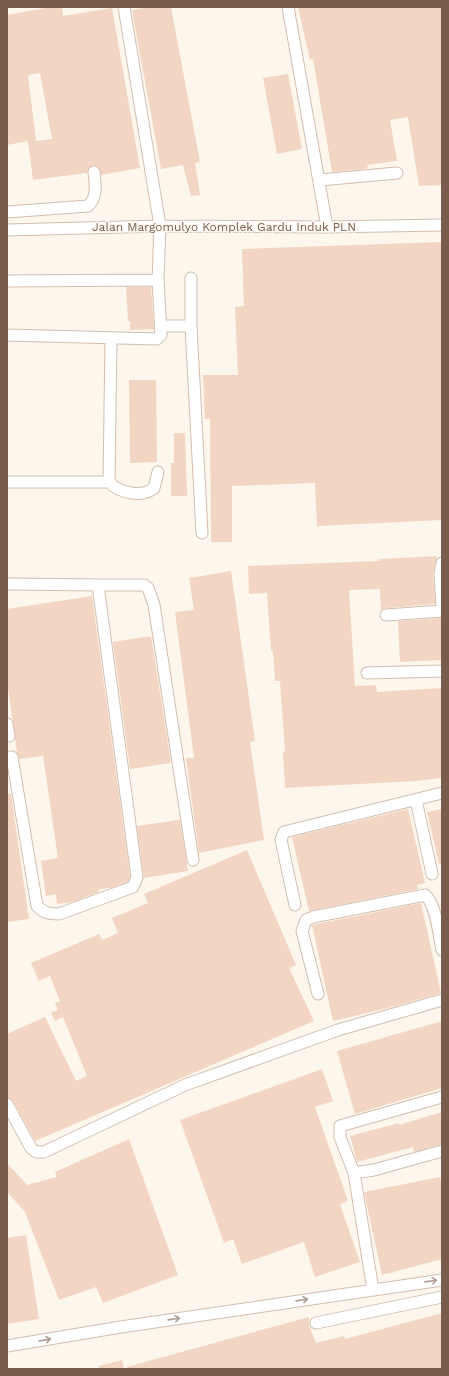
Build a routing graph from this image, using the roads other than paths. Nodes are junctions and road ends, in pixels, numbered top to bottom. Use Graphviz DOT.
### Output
graph roads {
  1 [pos="124,7"];
  2 [pos="288,7"];
  3 [pos="94,172"];
  4 [pos="397,173"];
  5 [pos="320,180"];
  6 [pos="7,212"];
  7 [pos="442,225"];
  8 [pos="160,226"];
  9 [pos="328,227"];
  10 [pos="7,230"];
  11 [pos="191,278"];
  12 [pos="158,280"];
  13 [pos="7,281"];
  14 [pos="160,326"];
  15 [pos="191,326"];
  16 [pos="7,335"];
  17 [pos="111,338"];
  18 [pos="158,472"];
  19 [pos="7,482"];
  20 [pos="109,482"];
  21 [pos="202,533"];
  22 [pos="442,563"];
  23 [pos="7,584"];
  24 [pos="98,585"];
  25 [pos="442,607"];
  26 [pos="442,611"];
  27 [pos="386,615"];
  28 [pos="442,671"];
  29 [pos="367,673"];
  30 [pos="7,724"];
  31 [pos="9,736"];
  32 [pos="7,758"];
  33 [pos="442,793"];
  34 [pos="416,800"];
  35 [pos="194,860"];
  36 [pos="432,874"];
  37 [pos="295,906"];
  38 [pos="442,950"];
  39 [pos="318,994"];
  40 [pos="442,1000"];
  41 [pos="442,1097"];
  42 [pos="7,1104"];
  43 [pos="442,1150"];
  44 [pos="354,1173"];
  45 [pos="442,1280"];
  46 [pos="373,1290"];
  47 [pos="442,1297"];
  48 [pos="316,1323"];
  49 [pos="7,1346"];
  1 -- 8 [label="lane"];
  2 -- 5 [label="lane"];
  3 -- 6 [label="lane"];
  4 -- 5 [label="lane"];
  5 -- 9 [label="lane"];
  7 -- 9 [label="lane, Jalan Margomulyo Komplek Gardu Induk PLN"];
  8 -- 9 [label="lane, Jalan Margomulyo Komplek Gardu Induk PLN"];
  8 -- 10 [label="lane, Jalan Margomulyo Komplek Gardu Induk PLN"];
  8 -- 12 [label="lane"];
  11 -- 15 [label="lane"];
  12 -- 13 [label="lane"];
  12 -- 14 [label="lane"];
  14 -- 15 [label="lane"];
  14 -- 17 [label="lane"];
  15 -- 21 [label="lane"];
  16 -- 17 [label="lane"];
  17 -- 20 [label="lane"];
  18 -- 20 [label="lane"];
  19 -- 20 [label="lane"];
  22 -- 25 [label="lane"];
  23 -- 24 [label="lane"];
  24 -- 32 [label="lane"];
  24 -- 35 [label="lane"];
  26 -- 27 [label="lane"];
  28 -- 29 [label="lane"];
  30 -- 31 [label="lane"];
  33 -- 34 [label="lane"];
  34 -- 36 [label="lane"];
  34 -- 37 [label="lane"];
  38 -- 39 [label="lane"];
  40 -- 42 [label="lane"];
  41 -- 44 [label="lane"];
  43 -- 44 [label="lane"];
  44 -- 46 [label="lane"];
  46 -- 45 [label="lane, one-way"];
  49 -- 46 [label="lane, one-way"];
  47 -- 48 [label="lane"];
}
